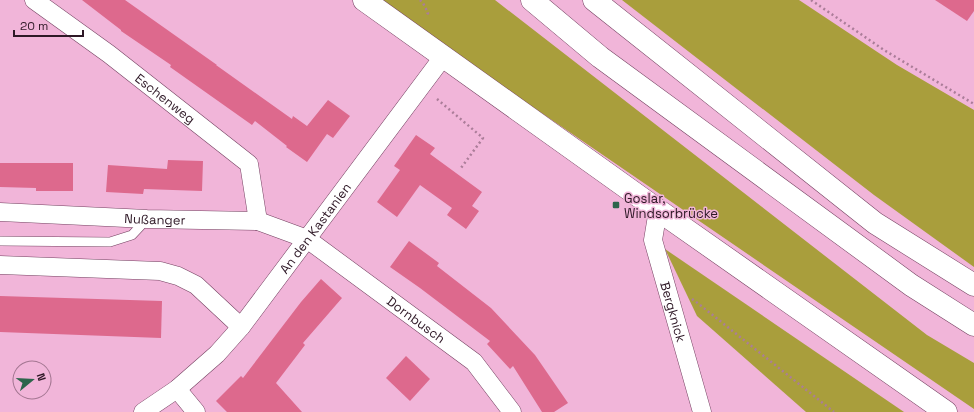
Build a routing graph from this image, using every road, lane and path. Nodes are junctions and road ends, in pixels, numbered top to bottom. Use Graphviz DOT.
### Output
graph roads {
  1 [pos="34,0"];
  2 [pos="364,0"];
  3 [pos="532,0"];
  4 [pos="594,0"];
  5 [pos="811,0"];
  6 [pos="443,57"];
  7 [pos="421,86"];
  8 [pos="974,104"];
  9 [pos="461,168"];
  10 [pos="658,210"];
  11 [pos="0,212"];
  12 [pos="147,219"];
  13 [pos="258,221"];
  14 [pos="308,239"];
  15 [pos="0,241"];
  16 [pos="0,265"];
  17 [pos="974,285"];
  18 [pos="667,289"];
  19 [pos="974,325"];
  20 [pos="241,327"];
  21 [pos="177,389"];
  22 [pos="143,412"];
  23 [pos="196,412"];
  24 [pos="512,412"];
  25 [pos="702,412"];
  26 [pos="834,412"];
  27 [pos="946,412"];
  1 -- 13 [label="street, Eschenweg"];
  2 -- 6 [label="main road"];
  3 -- 19 [label="main road"];
  4 -- 17 [label="main road"];
  5 -- 8 [label="path"];
  6 -- 7 [label="street, An den Kastanien"];
  6 -- 10 [label="main road"];
  7 -- 9 [label="path"];
  7 -- 14 [label="street, An den Kastanien"];
  10 -- 18 [label="street, Bergknick"];
  10 -- 27 [label="main road"];
  11 -- 12 [label="street, Nußanger"];
  12 -- 13 [label="street, Nußanger"];
  12 -- 15 [label="lane"];
  13 -- 14 [label="street, Nußanger"];
  14 -- 20 [label="street, An den Kastanien"];
  14 -- 24 [label="street, Dornbusch"];
  16 -- 20 [label="street"];
  18 -- 25 [label="street, Bergknick"];
  18 -- 26 [label="path"];
  20 -- 21 [label="street, An den Kastanien"];
  21 -- 22 [label="street, An den Kastanien"];
  21 -- 23 [label="street"];
}
